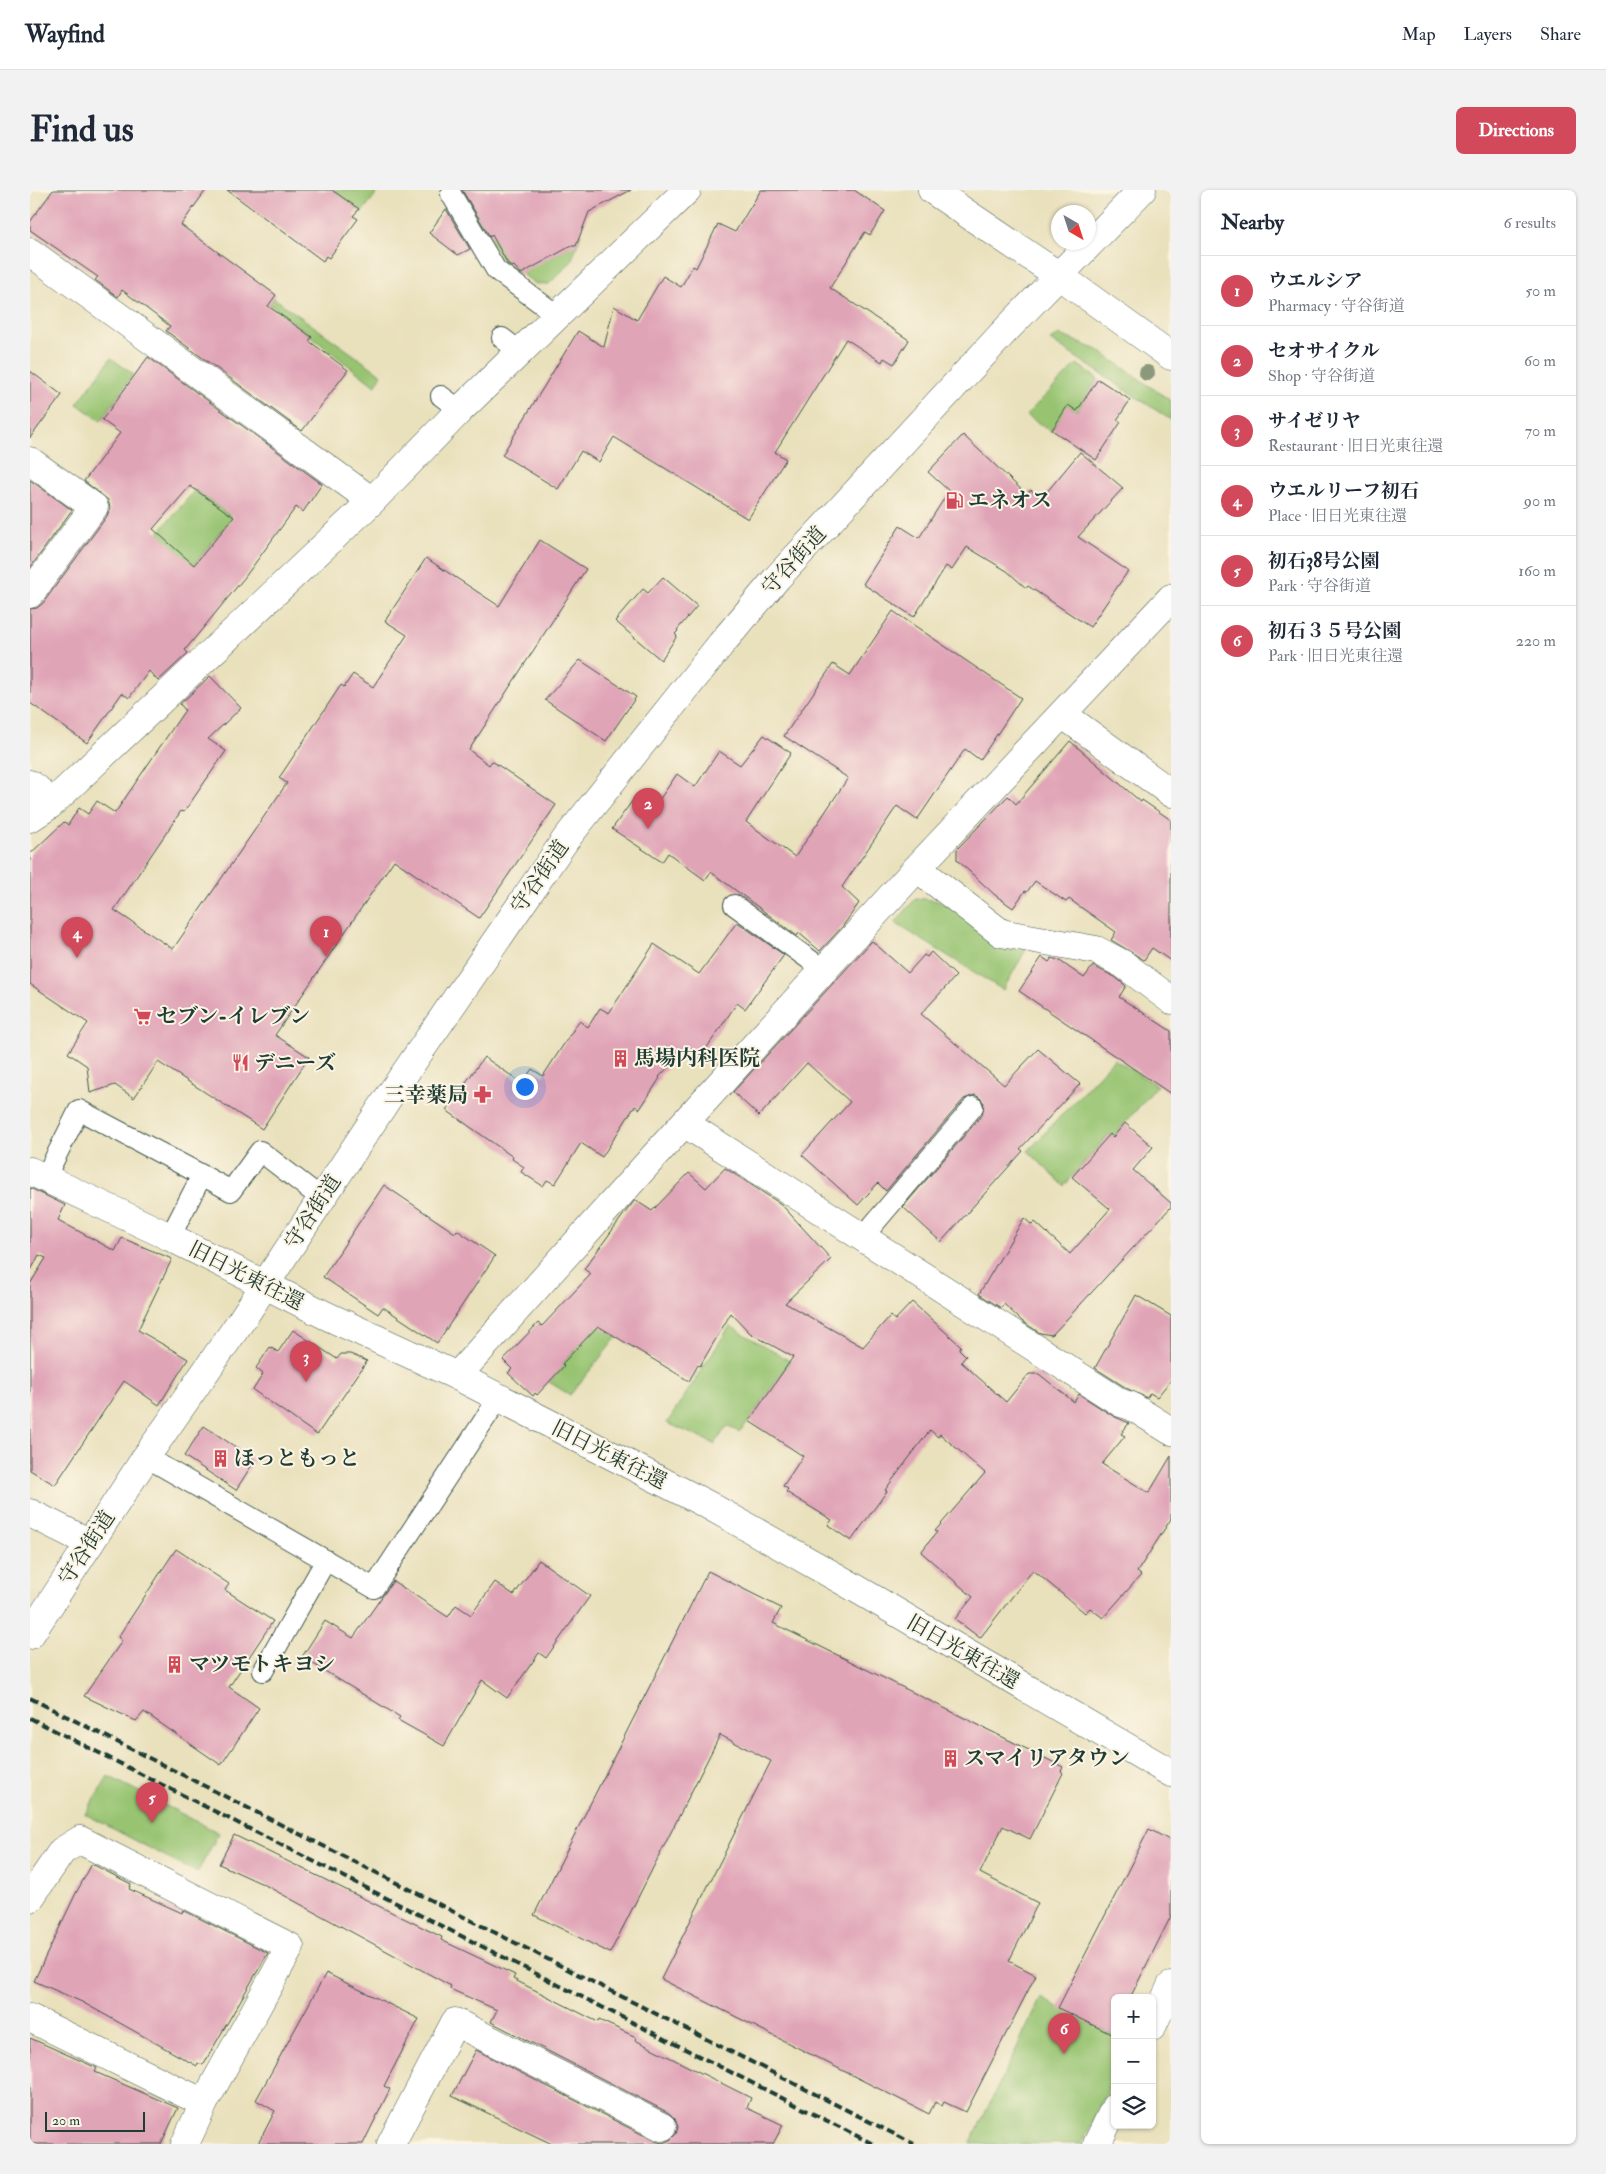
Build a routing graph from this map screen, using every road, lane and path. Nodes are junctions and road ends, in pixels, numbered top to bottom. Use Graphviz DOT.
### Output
graph roads {
  1 [pos="687,190"];
  2 [pos="932,190"];
  3 [pos="1142,190"];
  4 [pos="451,194"];
  5 [pos="30,252"];
  6 [pos="1058,276"];
  7 [pos="558,316"];
  8 [pos="1171,356"];
  9 [pos="30,461"];
  10 [pos="372,502"];
  11 [pos="30,594"];
  12 [pos="1171,598"];
  13 [pos="1062,714"];
  14 [pos="30,784"];
  15 [pos="1171,792"];
  16 [pos="40,811"];
  17 [pos="917,868"];
  18 [pos="734,905"];
  19 [pos="824,970"];
  20 [pos="1171,1000"];
  21 [pos="973,1107"];
  22 [pos="684,1123"];
  23 [pos="37,1175"];
  24 [pos="202,1175"];
  25 [pos="321,1198"];
  26 [pos="170,1238"];
  27 [pos="861,1239"];
  28 [pos="264,1285"];
  29 [pos="456,1376"];
  30 [pos="498,1399"];
  31 [pos="1171,1431"];
  32 [pos="146,1457"];
  33 [pos="30,1513"];
  34 [pos="90,1543"];
  35 [pos="326,1560"];
  36 [pos="30,1635"];
  37 [pos="263,1671"];
  38 [pos="1171,1773"];
  39 [pos="30,1898"];
  40 [pos="1171,1986"];
  41 [pos="30,2018"];
  42 [pos="1156,2018"];
  43 [pos="204,2103"];
  44 [pos="1111,2115"];
  45 [pos="662,2127"];
  46 [pos="185,2144"];
  47 [pos="391,2144"];
  48 [pos="1097,2144"];
  1 -- 7 [label="street"];
  2 -- 6 [label="street"];
  3 -- 6 [label="street, 守谷街道"];
  4 -- 7 [label="lane"];
  5 -- 10 [label="street"];
  6 -- 8 [label="street"];
  6 -- 25 [label="street, 守谷街道"];
  7 -- 10 [label="street"];
  9 -- 11 [label="street"];
  10 -- 16 [label="street"];
  12 -- 13 [label="street"];
  13 -- 15 [label="street"];
  13 -- 17 [label="street"];
  14 -- 16 [label="street"];
  17 -- 19 [label="street"];
  17 -- 20 [label="street"];
  18 -- 19 [label="lane"];
  19 -- 22 [label="street"];
  21 -- 27 [label="lane"];
  22 -- 27 [label="street"];
  22 -- 29 [label="street"];
  23 -- 24 [label="lane"];
  23 -- 26 [label="street, 旧日光東往還"];
  24 -- 25 [label="lane"];
  24 -- 26 [label="lane"];
  25 -- 28 [label="street, 守谷街道"];
  26 -- 28 [label="street, 旧日光東往還"];
  27 -- 31 [label="street"];
  28 -- 29 [label="street, 旧日光東往還"];
  28 -- 32 [label="street, 守谷街道"];
  29 -- 30 [label="street, 旧日光東往還"];
  30 -- 35 [label="lane"];
  30 -- 38 [label="street, 旧日光東往還"];
  32 -- 34 [label="street, 守谷街道"];
  32 -- 35 [label="lane"];
  33 -- 34 [label="street"];
  34 -- 36 [label="street, 守谷街道"];
  35 -- 37 [label="lane"];
  39 -- 43 [label="street"];
  40 -- 42 [label="street"];
  41 -- 43 [label="street"];
  43 -- 46 [label="street"];
  44 -- 48 [label="street"];
  45 -- 47 [label="street"];
}
